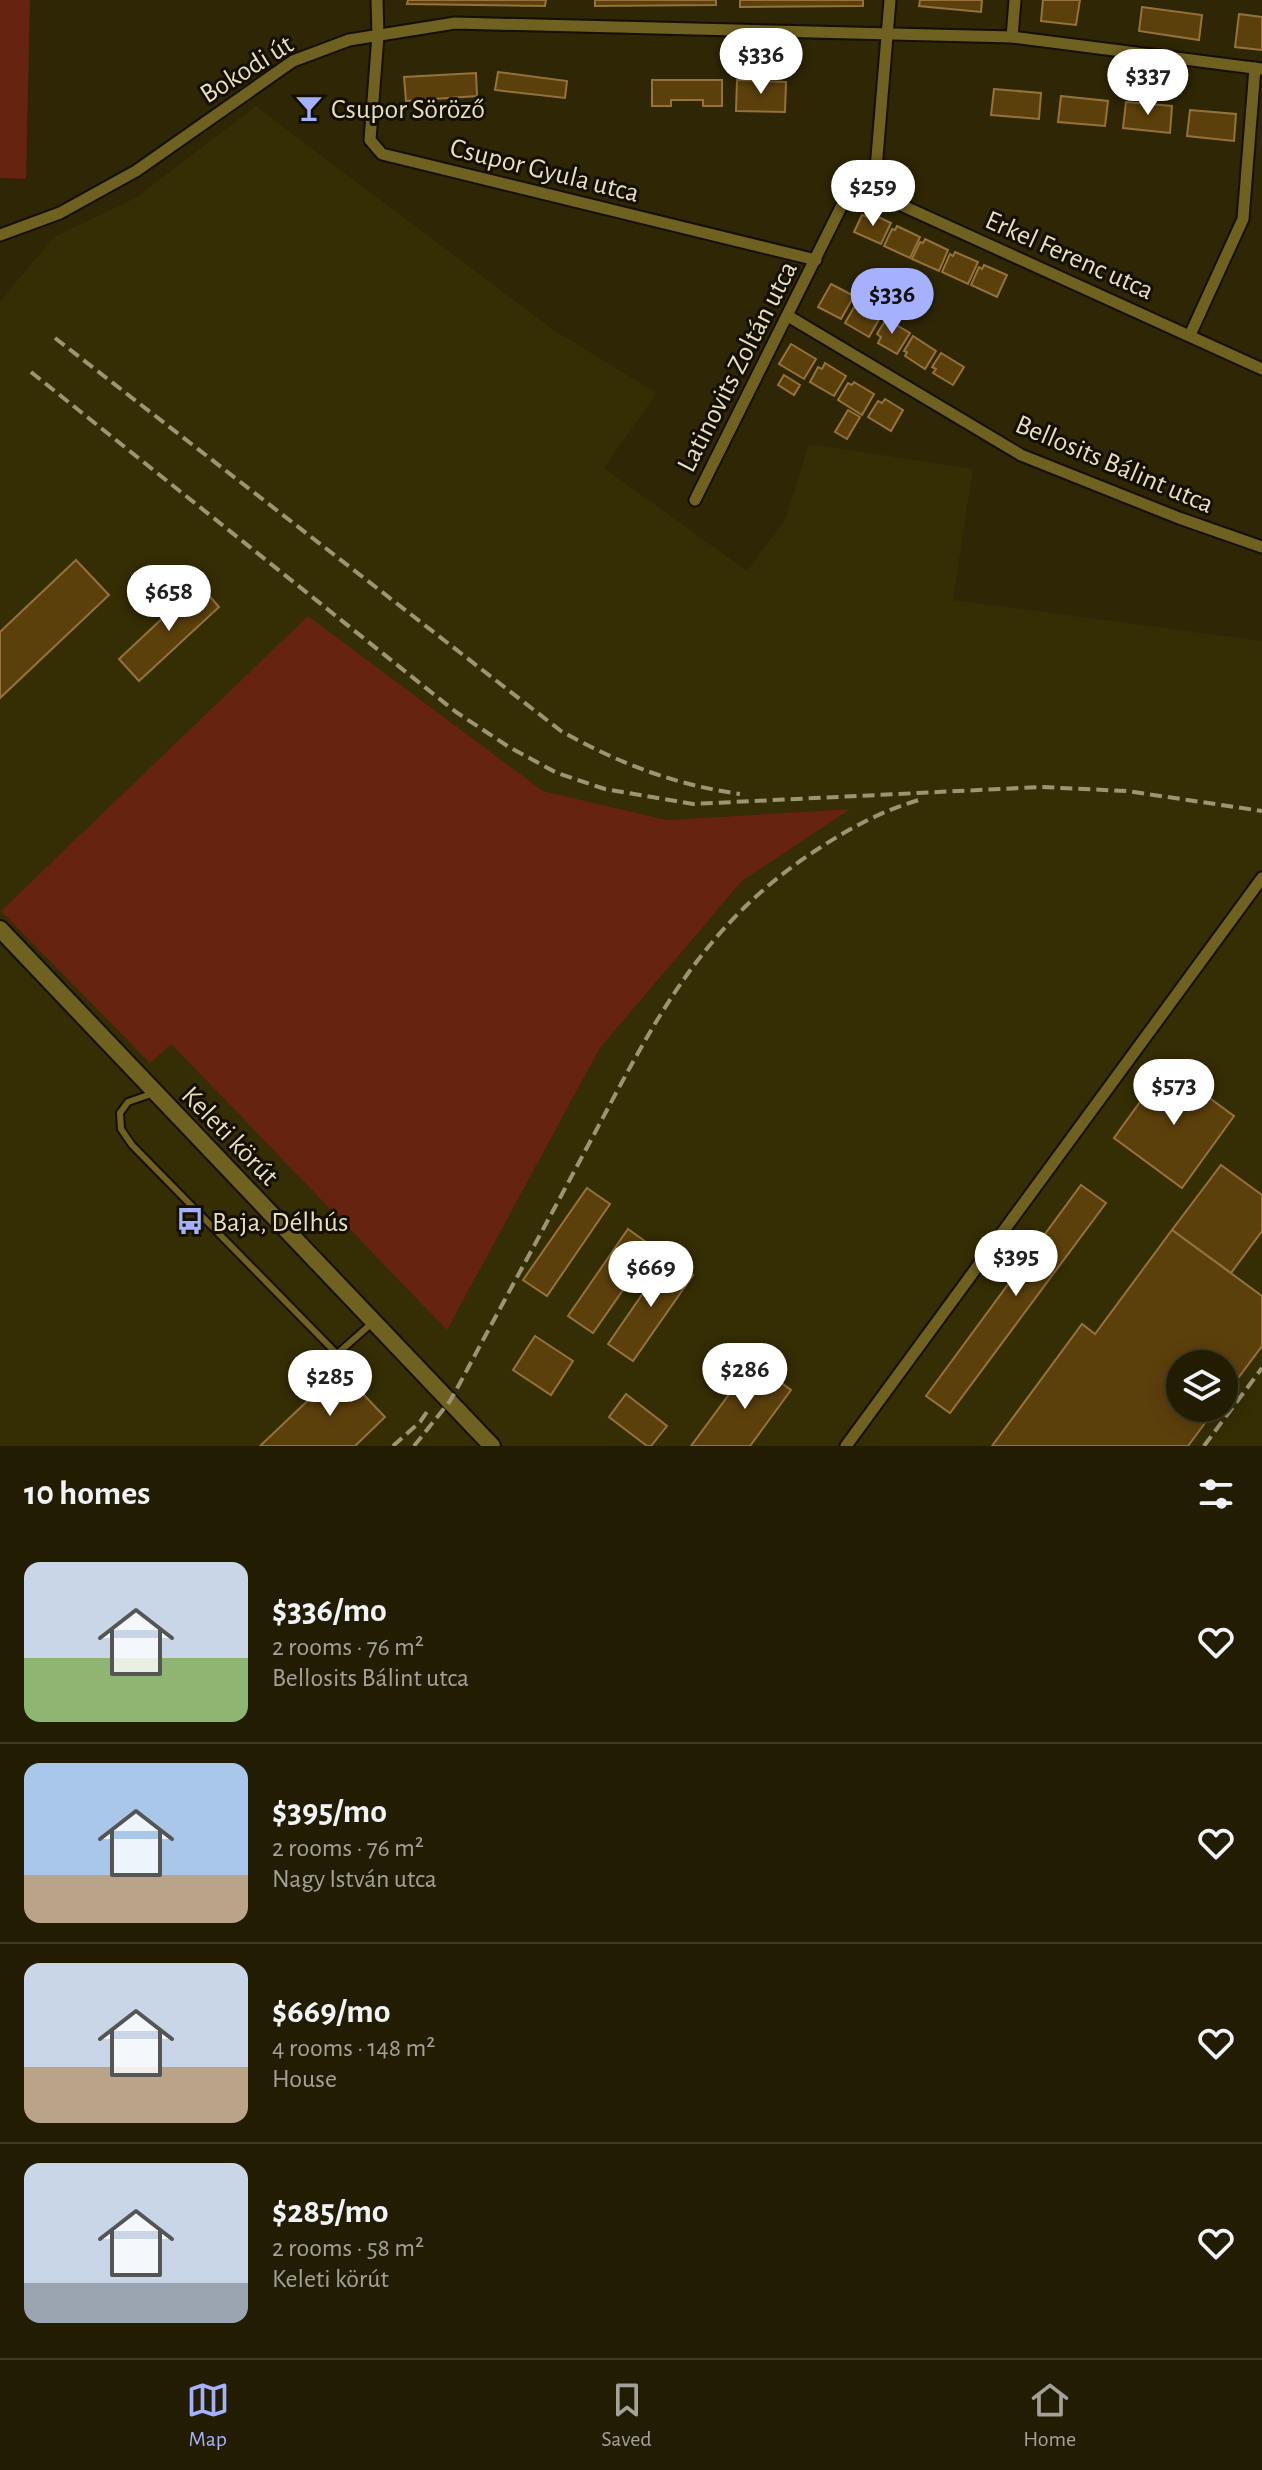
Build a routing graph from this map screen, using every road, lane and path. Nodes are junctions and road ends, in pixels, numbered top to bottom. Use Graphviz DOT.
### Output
graph roads {
  1 [pos="377,0"];
  2 [pos="890,0"];
  3 [pos="1015,0"];
  4 [pos="887,33"];
  5 [pos="378,35"];
  6 [pos="1012,37"];
  7 [pos="1258,69"];
  8 [pos="876,169"];
  9 [pos="0,235"];
  10 [pos="816,260"];
  11 [pos="788,316"];
  12 [pos="1190,335"];
  13 [pos="1262,369"];
  14 [pos="695,500"];
  15 [pos="1262,547"];
  16 [pos="1262,878"];
  17 [pos="0,929"];
  18 [pos="155,1092"];
  19 [pos="374,1321"];
  20 [pos="492,1446"];
  21 [pos="846,1446"];
  1 -- 5 [label="street, Csupor Gyula utca"];
  2 -- 4 [label="street"];
  3 -- 6 [label="street"];
  4 -- 5 [label="street, Bokodi út"];
  4 -- 6 [label="street, Bokodi út"];
  4 -- 8 [label="street"];
  5 -- 9 [label="street, Bokodi út"];
  5 -- 10 [label="street, Csupor Gyula utca"];
  6 -- 7 [label="street, Bokodi út"];
  7 -- 12 [label="street"];
  8 -- 10 [label="street, Latinovits Zoltán utca"];
  8 -- 12 [label="street, Erkel Ferenc utca"];
  10 -- 11 [label="street, Latinovits Zoltán utca"];
  11 -- 14 [label="street, Latinovits Zoltán utca"];
  11 -- 15 [label="street, Bellosits Bálint utca"];
  12 -- 13 [label="street, Erkel Ferenc utca"];
  16 -- 21 [label="street"];
  17 -- 18 [label="main road, Keleti körút"];
  18 -- 19 [label="main road, Keleti körút"];
  18 -- 19 [label="lane"];
  19 -- 20 [label="main road, Keleti körút"];
}
